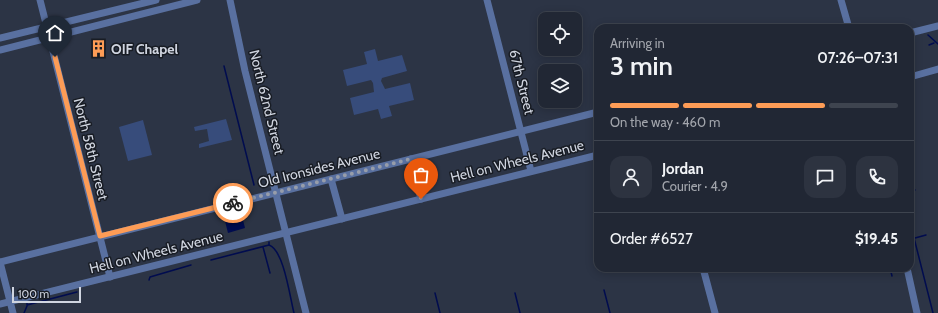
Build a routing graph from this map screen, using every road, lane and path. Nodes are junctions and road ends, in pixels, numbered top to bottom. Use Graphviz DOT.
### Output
graph roads {
  1 [pos="40,0"];
  2 [pos="156,0"];
  3 [pos="197,0"];
  4 [pos="230,0"];
  5 [pos="487,0"];
  6 [pos="841,0"];
  7 [pos="848,24"];
  8 [pos="938,26"];
  9 [pos="47,27"];
  10 [pos="914,32"];
  11 [pos="50,37"];
  12 [pos="0,38"];
  13 [pos="0,50"];
  14 [pos="938,69"];
  15 [pos="914,76"];
  16 [pos="594,113"];
  17 [pos="521,131"];
  18 [pos="594,155"];
  19 [pos="411,159"];
  20 [pos="531,171"];
  21 [pos="331,179"];
  22 [pos="276,192"];
  23 [pos="421,199"];
  24 [pos="342,218"];
  25 [pos="286,232"];
  26 [pos="100,236"];
  27 [pos="0,262"];
  28 [pos="704,272"];
  29 [pos="908,272"];
  30 [pos="110,277"];
  31 [pos="11,301"];
  32 [pos="0,304"];
  33 [pos="14,313"];
  34 [pos="306,313"];
  35 [pos="714,313"];
  36 [pos="918,313"];
  1 -- 9 [label="street, North 58th Street"];
  2 -- 9 [label="street"];
  3 -- 11 [label="street"];
  4 -- 22 [label="street, North 62nd Street"];
  5 -- 17 [label="street, 67th Street"];
  6 -- 7 [label="street"];
  8 -- 10 [label="street"];
  9 -- 11 [label="street, North 58th Street"];
  9 -- 12 [label="street"];
  11 -- 13 [label="street"];
  11 -- 26 [label="street, North 58th Street"];
  14 -- 15 [label="street"];
  16 -- 17 [label="street, Old Ironsides Avenue"];
  17 -- 19 [label="street, Old Ironsides Avenue"];
  17 -- 20 [label="street, 67th Street"];
  18 -- 20 [label="street, Hell on Wheels Avenue"];
  19 -- 21 [label="street, Old Ironsides Avenue"];
  19 -- 23 [label="street"];
  20 -- 23 [label="street, Hell on Wheels Avenue"];
  21 -- 22 [label="street, Old Ironsides Avenue"];
  21 -- 24 [label="street"];
  22 -- 25 [label="street, North 62nd Street"];
  22 -- 26 [label="street, Old Ironsides Avenue"];
  23 -- 24 [label="street, Hell on Wheels Avenue"];
  24 -- 25 [label="street, Hell on Wheels Avenue"];
  25 -- 30 [label="street, Hell on Wheels Avenue"];
  25 -- 34 [label="street, North 62nd Street"];
  26 -- 27 [label="street, Old Ironsides Avenue"];
  26 -- 30 [label="street, North 58th Street"];
  27 -- 31 [label="street"];
  28 -- 35 [label="street"];
  29 -- 36 [label="street"];
  30 -- 31 [label="street, Hell on Wheels Avenue"];
  31 -- 32 [label="street, Hell on Wheels Avenue"];
  31 -- 33 [label="street"];
}
